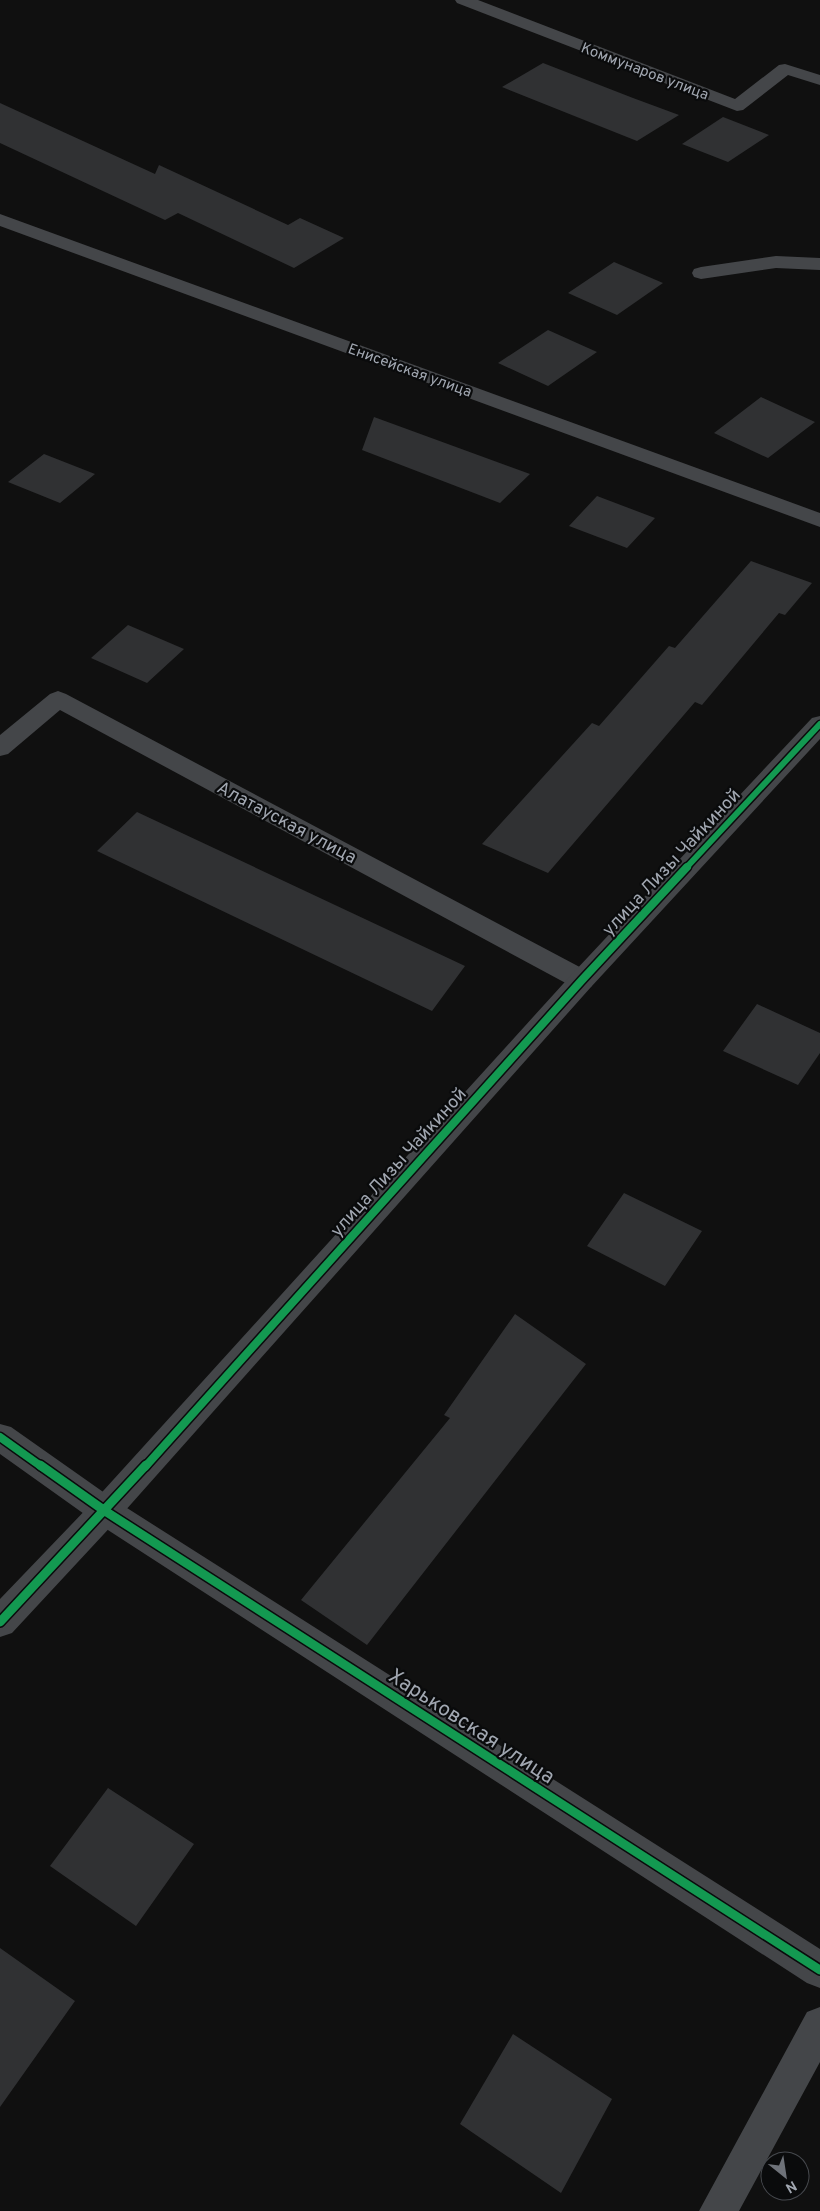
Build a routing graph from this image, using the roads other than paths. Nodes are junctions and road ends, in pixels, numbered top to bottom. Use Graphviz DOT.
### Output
graph roads {
  1 [pos="463,0"];
  2 [pos="820,80"];
  3 [pos="0,220"];
  4 [pos="820,264"];
  5 [pos="700,273"];
  6 [pos="820,520"];
  7 [pos="820,724"];
  8 [pos="0,748"];
  9 [pos="582,980"];
  10 [pos="0,1437"];
  11 [pos="105,1510"];
  12 [pos="0,1622"];
  13 [pos="820,1970"];
  14 [pos="820,2025"];
  15 [pos="718,2211"];
  1 -- 2 [label="street, Коммунаров улица"];
  3 -- 6 [label="street, Енисейская улица"];
  4 -- 5 [label="street"];
  7 -- 9 [label="street, улица Лизы Чайкиной"];
  8 -- 9 [label="street, Алатауская улица"];
  9 -- 11 [label="street, улица Лизы Чайкиной"];
  10 -- 11 [label="street"];
  11 -- 12 [label="street, улица Лизы Чайкиной"];
  11 -- 13 [label="street, Харьковская улица"];
  14 -- 15 [label="street"];
}
